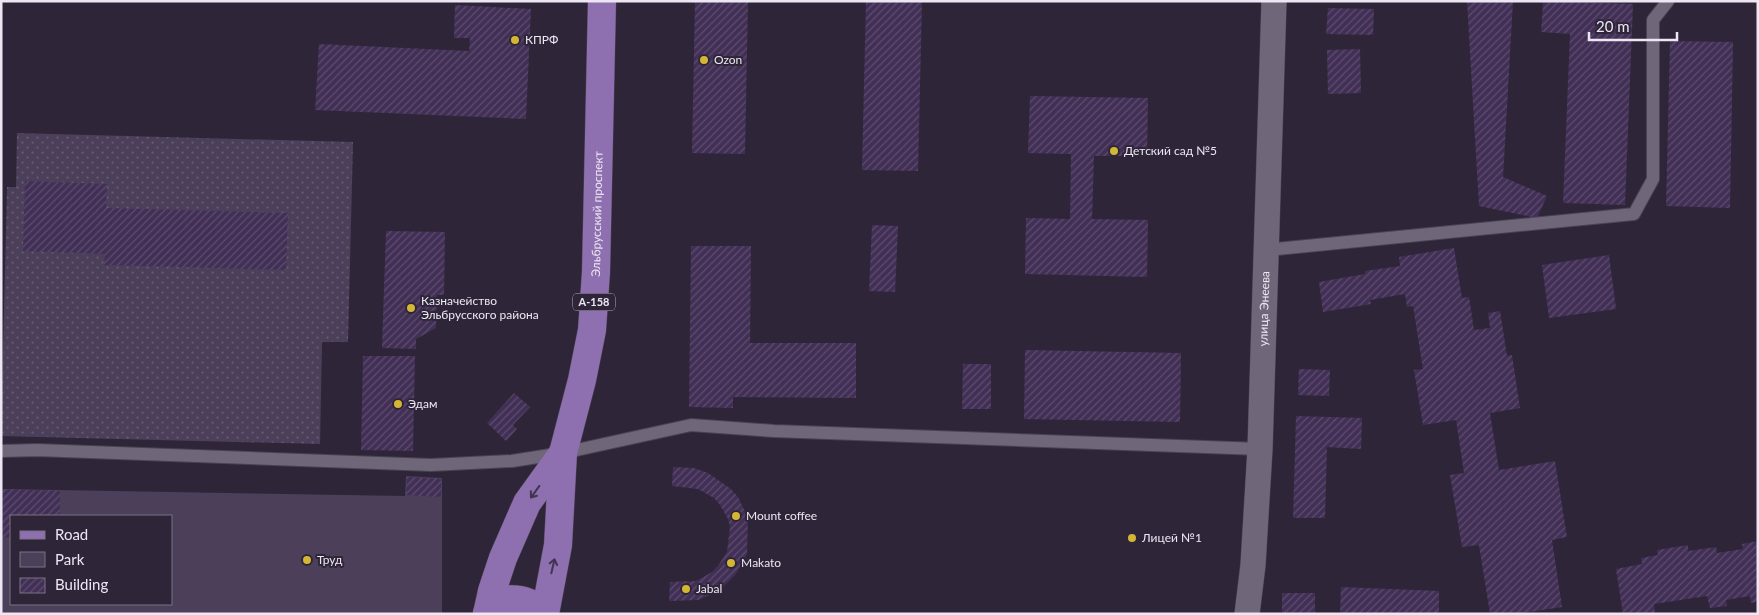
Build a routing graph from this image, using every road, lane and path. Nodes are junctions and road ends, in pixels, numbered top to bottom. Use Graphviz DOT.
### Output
graph roads {
  1 [pos="602,1"];
  2 [pos="1274,1"];
  3 [pos="1668,1"];
  4 [pos="1266,250"];
  5 [pos="1260,449"];
  6 [pos="1,451"];
  7 [pos="564,453"];
  8 [pos="487,613"];
  9 [pos="543,614"];
  10 [pos="1247,614"];
  1 -- 7 [label="main road, Эльбрусский проспект / А-158"];
  2 -- 4 [label="street, улица Энеева"];
  3 -- 4 [label="lane"];
  4 -- 5 [label="street, улица Энеева"];
  5 -- 7 [label="lane"];
  5 -- 10 [label="street, улица Энеева"];
  6 -- 7 [label="lane"];
  7 -- 8 [label="main road, Эльбрусский проспект / А-158, one-way"];
  9 -- 7 [label="main road, Эльбрусский проспект / А-158, one-way"];
  8 -- 9 [label="main road"];
}
